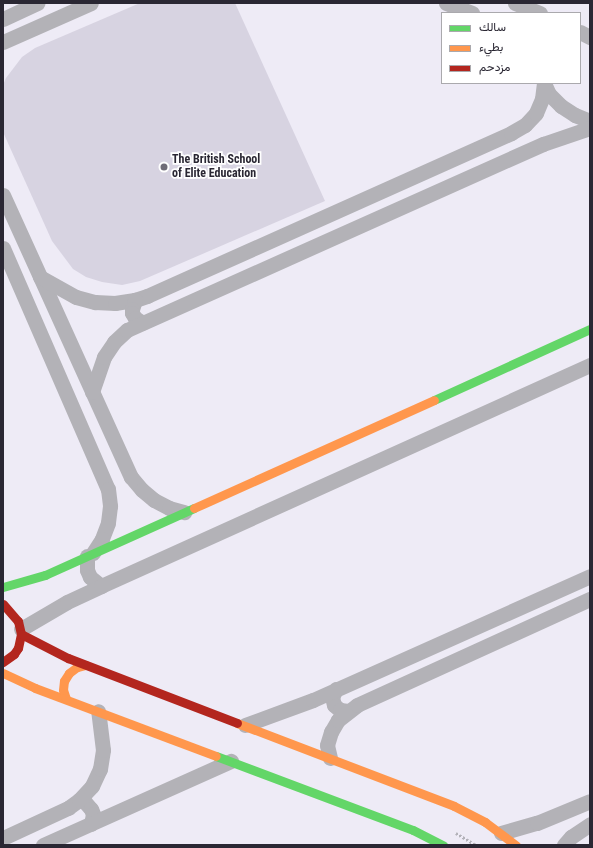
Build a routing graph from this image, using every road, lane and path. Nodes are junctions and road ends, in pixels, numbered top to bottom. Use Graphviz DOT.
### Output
graph roads {
  1 [pos="38,3"];
  2 [pos="91,3"];
  3 [pos="446,3"];
  4 [pos="515,3"];
  5 [pos="469,12"];
  6 [pos="538,12"];
  7 [pos="3,19"];
  8 [pos="581,33"];
  9 [pos="590,39"];
  10 [pos="3,42"];
  11 [pos="544,84"];
  12 [pos="544,84"];
  13 [pos="590,121"];
  14 [pos="590,128"];
  15 [pos="3,195"];
  16 [pos="3,248"];
  17 [pos="40,277"];
  18 [pos="135,300"];
  19 [pos="143,323"];
  20 [pos="590,329"];
  21 [pos="590,365"];
  22 [pos="92,392"];
  23 [pos="123,460"];
  24 [pos="101,470"];
  25 [pos="184,512"];
  26 [pos="90,555"];
  27 [pos="590,576"];
  28 [pos="100,586"];
  29 [pos="3,587"];
  30 [pos="590,600"];
  31 [pos="3,604"];
  32 [pos="21,631"];
  33 [pos="3,662"];
  34 [pos="86,665"];
  35 [pos="3,673"];
  36 [pos="336,689"];
  37 [pos="66,699"];
  38 [pos="98,711"];
  39 [pos="348,711"];
  40 [pos="245,725"];
  41 [pos="330,758"];
  42 [pos="231,761"];
  43 [pos="79,800"];
  44 [pos="590,802"];
  45 [pos="575,808"];
  46 [pos="84,827"];
  47 [pos="586,827"];
  48 [pos="501,833"];
  49 [pos="3,838"];
  50 [pos="42,845"];
  51 [pos="72,845"];
  52 [pos="443,845"];
  53 [pos="516,845"];
  54 [pos="564,845"];
  1 -- 7 [label="street"];
  2 -- 10 [label="street"];
  3 -- 5 [label="street"];
  4 -- 6 [label="street"];
  8 -- 9 [label="street"];
  11 -- 13 [label="street"];
  12 -- 18 [label="street"];
  14 -- 19 [label="street"];
  15 -- 17 [label="street"];
  16 -- 24 [label="street"];
  17 -- 18 [label="street"];
  17 -- 22 [label="street"];
  18 -- 19 [label="street"];
  19 -- 22 [label="street"];
  20 -- 25 [label="street"];
  21 -- 28 [label="street"];
  22 -- 23 [label="street"];
  23 -- 24 [label="street"];
  23 -- 25 [label="street"];
  24 -- 26 [label="street"];
  25 -- 26 [label="street"];
  26 -- 28 [label="street"];
  26 -- 29 [label="street"];
  27 -- 36 [label="street"];
  28 -- 32 [label="street"];
  30 -- 39 [label="street"];
  31 -- 32 [label="street"];
  32 -- 33 [label="street"];
  32 -- 34 [label="street"];
  34 -- 37 [label="street"];
  34 -- 40 [label="street"];
  35 -- 37 [label="street"];
  36 -- 39 [label="street"];
  36 -- 40 [label="street"];
  37 -- 38 [label="street"];
  38 -- 42 [label="street"];
  38 -- 43 [label="street"];
  39 -- 41 [label="street"];
  40 -- 41 [label="street"];
  41 -- 48 [label="street"];
  42 -- 46 [label="street"];
  42 -- 52 [label="street"];
  43 -- 46 [label="street"];
  43 -- 49 [label="street"];
  44 -- 45 [label="street"];
  45 -- 47 [label="street"];
  45 -- 48 [label="street"];
  46 -- 50 [label="street"];
  46 -- 51 [label="street"];
  47 -- 54 [label="street"];
  48 -- 53 [label="street"];
}
